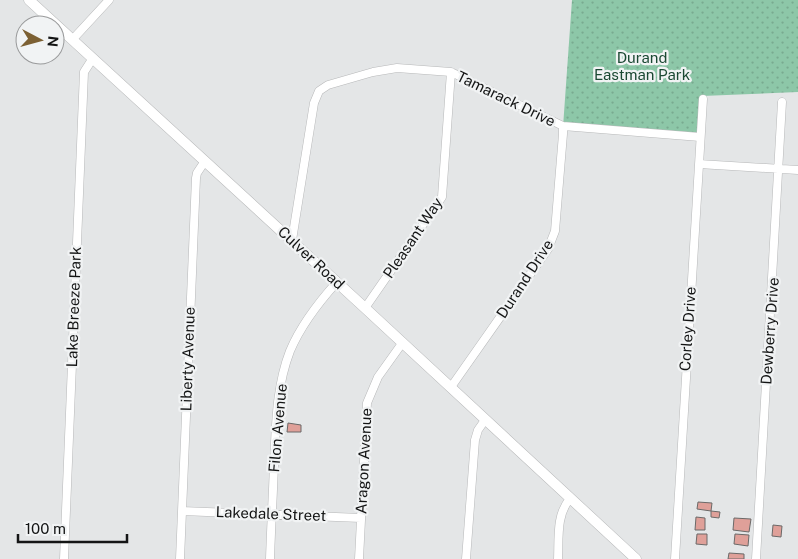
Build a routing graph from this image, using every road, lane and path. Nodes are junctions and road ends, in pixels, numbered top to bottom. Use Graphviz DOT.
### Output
graph roads {
  1 [pos="29,0"];
  2 [pos="109,0"];
  3 [pos="73,39"];
  4 [pos="93,58"];
  5 [pos="451,72"];
  6 [pos="703,99"];
  7 [pos="782,102"];
  8 [pos="563,126"];
  9 [pos="700,137"];
  10 [pos="206,161"];
  11 [pos="699,164"];
  12 [pos="779,168"];
  13 [pos="798,170"];
  14 [pos="292,240"];
  15 [pos="337,282"];
  16 [pos="365,308"];
  17 [pos="403,342"];
  18 [pos="451,387"];
  19 [pos="485,420"];
  20 [pos="570,498"];
  21 [pos="182,511"];
  22 [pos="272,515"];
  23 [pos="361,518"];
  24 [pos="64,559"];
  25 [pos="180,559"];
  26 [pos="270,559"];
  27 [pos="359,559"];
  28 [pos="466,559"];
  29 [pos="558,559"];
  30 [pos="636,559"];
  31 [pos="675,559"];
  32 [pos="756,559"];
  1 -- 3 [label="main road, Culver Road"];
  2 -- 3 [label="street"];
  3 -- 4 [label="main road, Culver Road"];
  4 -- 10 [label="main road, Culver Road"];
  4 -- 24 [label="street, Lake Breeze Park"];
  5 -- 8 [label="street, Tamarack Drive"];
  5 -- 14 [label="street, Tamarack Drive"];
  5 -- 16 [label="street, Pleasant Way"];
  6 -- 9 [label="street, Corley Drive"];
  7 -- 12 [label="street, Dewberry Drive"];
  8 -- 9 [label="street, Tamarack Drive"];
  8 -- 18 [label="street, Durand Drive"];
  9 -- 11 [label="street, Corley Drive"];
  10 -- 14 [label="main road, Culver Road"];
  10 -- 21 [label="street, Liberty Avenue"];
  11 -- 12 [label="street"];
  11 -- 31 [label="street, Corley Drive"];
  12 -- 13 [label="street"];
  12 -- 32 [label="street, Dewberry Drive"];
  14 -- 15 [label="main road, Culver Road"];
  15 -- 16 [label="main road, Culver Road"];
  15 -- 22 [label="street, Filon Avenue"];
  16 -- 17 [label="main road, Culver Road"];
  17 -- 18 [label="main road, Culver Road"];
  17 -- 23 [label="street, Aragon Avenue"];
  18 -- 19 [label="main road, Culver Road"];
  19 -- 20 [label="main road, Culver Road"];
  19 -- 28 [label="street"];
  20 -- 29 [label="street"];
  20 -- 30 [label="main road, Culver Road"];
  21 -- 22 [label="street, Lakedale Street"];
  21 -- 25 [label="street, Liberty Avenue"];
  22 -- 23 [label="street, Lakedale Street"];
  22 -- 26 [label="street, Filon Avenue"];
  23 -- 27 [label="street, Aragon Avenue"];
}
